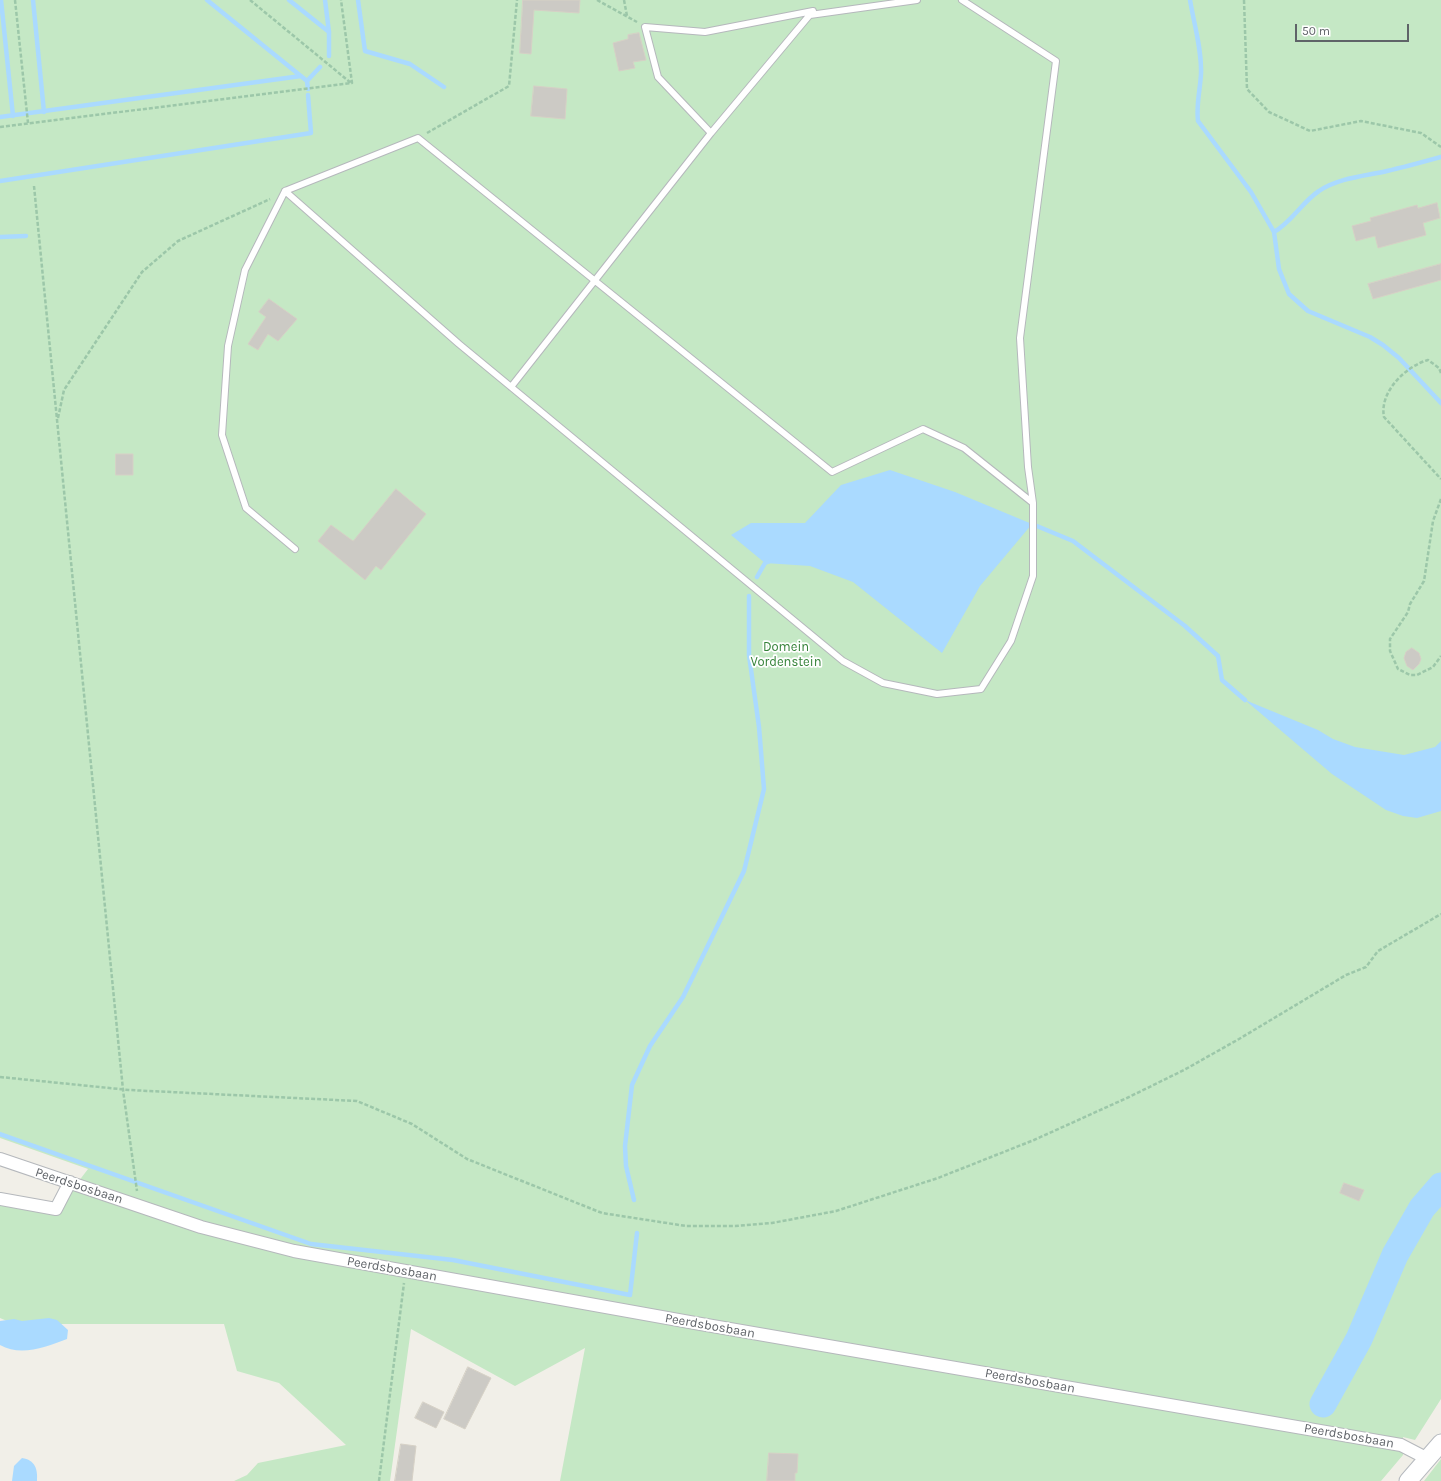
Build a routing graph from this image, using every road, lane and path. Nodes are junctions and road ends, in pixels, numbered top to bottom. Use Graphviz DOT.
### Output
graph roads {
  1 [pos="15,0"];
  2 [pos="250,0"];
  3 [pos="341,0"];
  4 [pos="517,0"];
  5 [pos="598,0"];
  6 [pos="624,0"];
  7 [pos="917,0"];
  8 [pos="962,0"];
  9 [pos="1244,0"];
  10 [pos="810,15"];
  11 [pos="627,16"];
  12 [pos="645,27"];
  13 [pos="352,83"];
  14 [pos="28,122"];
  15 [pos="0,127"];
  16 [pos="711,133"];
  17 [pos="418,138"];
  18 [pos="1441,147"];
  19 [pos="34,186"];
  20 [pos="285,191"];
  21 [pos="594,281"];
  22 [pos="1441,373"];
  23 [pos="511,387"];
  24 [pos="57,423"];
  25 [pos="1441,478"];
  26 [pos="1441,499"];
  27 [pos="1033,503"];
  28 [pos="295,549"];
  29 [pos="1441,656"];
  30 [pos="1441,914"];
  31 [pos="0,1077"];
  32 [pos="123,1090"];
  33 [pos="0,1160"];
  34 [pos="70,1182"];
  35 [pos="0,1199"];
  36 [pos="139,1206"];
  37 [pos="405,1272"];
  38 [pos="1441,1443"];
  39 [pos="1428,1459"];
  40 [pos="379,1481"];
  41 [pos="1408,1481"];
  1 -- 14 [label="path"];
  2 -- 13 [label="path"];
  3 -- 13 [label="path"];
  4 -- 17 [label="path"];
  5 -- 11 [label="path"];
  6 -- 11 [label="path"];
  7 -- 10 [label="lane"];
  8 -- 27 [label="lane"];
  9 -- 18 [label="path"];
  10 -- 12 [label="lane"];
  10 -- 16 [label="lane"];
  11 -- 12 [label="path"];
  12 -- 16 [label="lane"];
  13 -- 14 [label="path"];
  14 -- 15 [label="path"];
  16 -- 21 [label="lane"];
  17 -- 20 [label="lane"];
  17 -- 21 [label="lane"];
  19 -- 24 [label="path"];
  20 -- 23 [label="lane"];
  20 -- 24 [label="path"];
  20 -- 28 [label="lane"];
  21 -- 23 [label="lane"];
  21 -- 27 [label="lane"];
  22 -- 25 [label="path"];
  23 -- 27 [label="lane"];
  24 -- 32 [label="path"];
  26 -- 29 [label="path"];
  30 -- 32 [label="path"];
  31 -- 32 [label="path"];
  32 -- 36 [label="path"];
  33 -- 34 [label="street, Peerdsbosbaan"];
  34 -- 35 [label="street"];
  34 -- 36 [label="street, Peerdsbosbaan"];
  36 -- 37 [label="street, Peerdsbosbaan"];
  37 -- 39 [label="street, Peerdsbosbaan"];
  37 -- 40 [label="path"];
  38 -- 39 [label="street"];
  39 -- 41 [label="street"];
}
